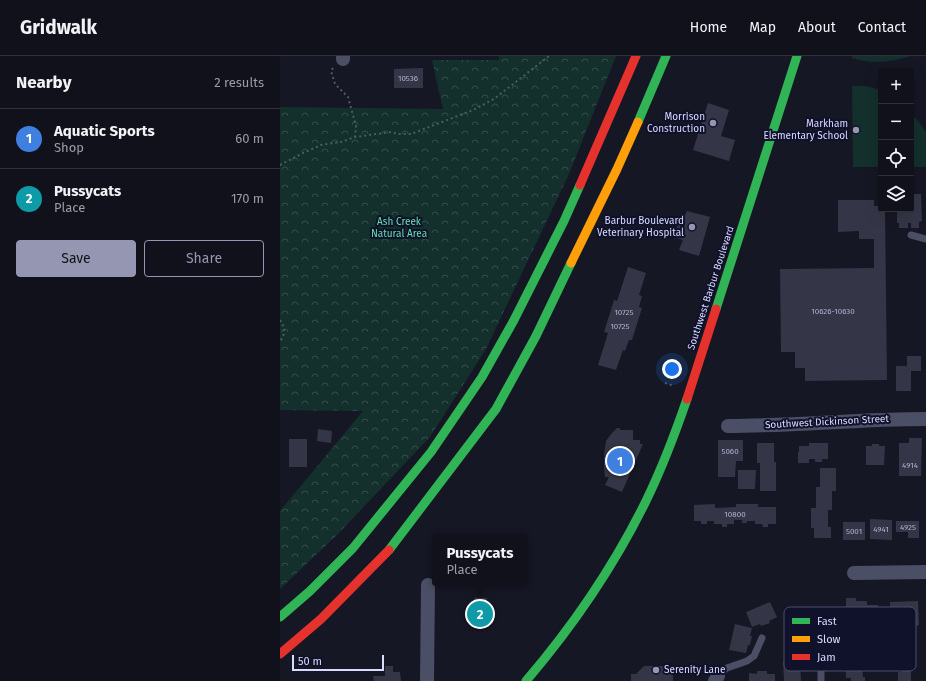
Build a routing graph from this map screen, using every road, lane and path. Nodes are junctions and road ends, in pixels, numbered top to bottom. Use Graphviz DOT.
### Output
graph roads {
  1 [pos="549,56"];
  2 [pos="636,56"];
  3 [pos="666,56"];
  4 [pos="798,56"];
  5 [pos="343,57"];
  6 [pos="355,137"];
  7 [pos="280,165"];
  8 [pos="911,235"];
  9 [pos="926,239"];
  10 [pos="280,320"];
  11 [pos="280,341"];
  12 [pos="926,419"];
  13 [pos="728,426"];
  14 [pos="926,572"];
  15 [pos="854,573"];
  16 [pos="428,585"];
  17 [pos="280,618"];
  18 [pos="762,638"];
  19 [pos="280,654"];
  20 [pos="716,679"];
  21 [pos="427,681"];
  22 [pos="526,681"];
  1 -- 6 [label="path"];
  2 -- 17 [label="main road"];
  3 -- 19 [label="main road"];
  4 -- 22 [label="main road, Southwest Barbur Boulevard"];
  5 -- 6 [label="path"];
  6 -- 7 [label="path"];
  8 -- 9 [label="lane"];
  10 -- 11 [label="path"];
  12 -- 13 [label="street, Southwest Dickinson Street"];
  14 -- 15 [label="street"];
  16 -- 21 [label="street"];
  18 -- 20 [label="lane"];
}
